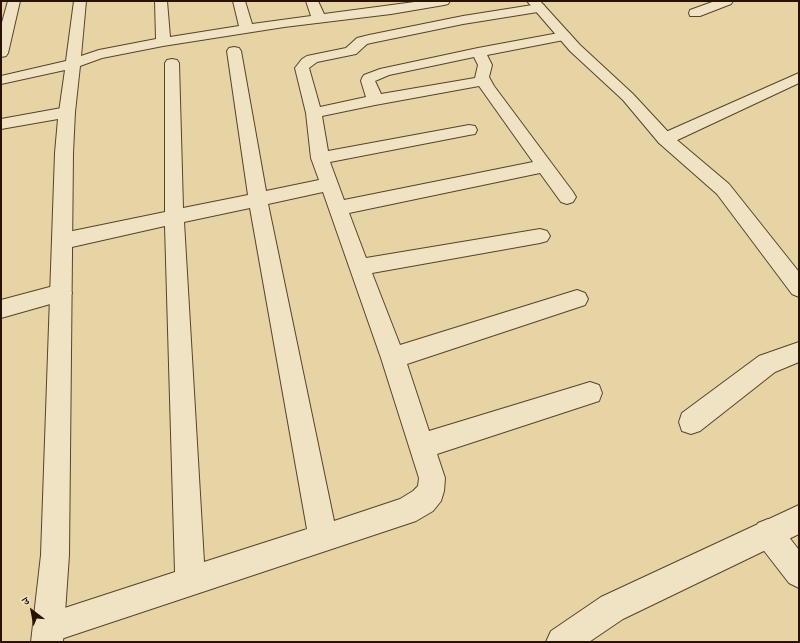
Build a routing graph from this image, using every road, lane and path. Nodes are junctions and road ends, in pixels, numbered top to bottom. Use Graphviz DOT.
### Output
graph roads {
  1 [pos="14,1"];
  2 [pos="80,1"];
  3 [pos="161,1"];
  4 [pos="239,1"];
  5 [pos="312,1"];
  6 [pos="444,1"];
  7 [pos="727,1"];
  8 [pos="536,4"];
  9 [pos="695,13"];
  10 [pos="319,19"];
  11 [pos="247,29"];
  12 [pos="564,36"];
  13 [pos="162,42"];
  14 [pos="234,51"];
  15 [pos="1,52"];
  16 [pos="478,52"];
  17 [pos="74,63"];
  18 [pos="172,63"];
  19 [pos="799,77"];
  20 [pos="1,80"];
  21 [pos="484,81"];
  22 [pos="375,100"];
  23 [pos="67,112"];
  24 [pos="314,113"];
  25 [pos="1,124"];
  26 [pos="469,130"];
  27 [pos="664,139"];
  28 [pos="320,158"];
  29 [pos="545,166"];
  30 [pos="330,184"];
  31 [pos="567,197"];
  32 [pos="258,200"];
  33 [pos="338,208"];
  34 [pos="174,217"];
  35 [pos="540,236"];
  36 [pos="64,241"];
  37 [pos="360,268"];
  38 [pos="799,288"];
  39 [pos="61,293"];
  40 [pos="577,299"];
  41 [pos="1,310"];
  42 [pos="799,352"];
  43 [pos="393,358"];
  44 [pos="590,393"];
  45 [pos="691,422"];
  46 [pos="422,446"];
  47 [pos="799,519"];
  48 [pos="768,533"];
  49 [pos="323,538"];
  50 [pos="799,573"];
  51 [pos="190,582"];
  52 [pos="47,635"];
  53 [pos="562,642"];
  1 -- 15 [label="street"];
  2 -- 17 [label="street"];
  3 -- 13 [label="street"];
  4 -- 11 [label="street"];
  5 -- 10 [label="street"];
  6 -- 10 [label="street"];
  7 -- 9 [label="street"];
  8 -- 12 [label="street"];
  8 -- 24 [label="street"];
  10 -- 11 [label="street"];
  11 -- 13 [label="street"];
  12 -- 16 [label="street"];
  12 -- 27 [label="street"];
  13 -- 17 [label="street"];
  14 -- 32 [label="street"];
  16 -- 21 [label="street"];
  16 -- 22 [label="street"];
  17 -- 20 [label="street"];
  17 -- 23 [label="street"];
  18 -- 34 [label="street"];
  19 -- 27 [label="street"];
  21 -- 22 [label="street"];
  21 -- 29 [label="street"];
  22 -- 24 [label="street"];
  23 -- 25 [label="street"];
  23 -- 36 [label="street"];
  24 -- 28 [label="street"];
  26 -- 28 [label="street"];
  27 -- 38 [label="street"];
  28 -- 30 [label="street"];
  29 -- 31 [label="street"];
  29 -- 33 [label="street"];
  30 -- 32 [label="street"];
  30 -- 33 [label="street"];
  32 -- 34 [label="street"];
  32 -- 49 [label="street"];
  33 -- 37 [label="street"];
  34 -- 36 [label="street"];
  34 -- 51 [label="street"];
  35 -- 37 [label="street"];
  36 -- 39 [label="street"];
  37 -- 43 [label="street"];
  39 -- 41 [label="street"];
  39 -- 52 [label="street"];
  40 -- 43 [label="street"];
  42 -- 45 [label="street"];
  43 -- 46 [label="street"];
  44 -- 46 [label="street"];
  46 -- 49 [label="street"];
  47 -- 48 [label="street"];
  48 -- 50 [label="street"];
  48 -- 53 [label="street"];
  49 -- 51 [label="street"];
  51 -- 52 [label="street"];
}
